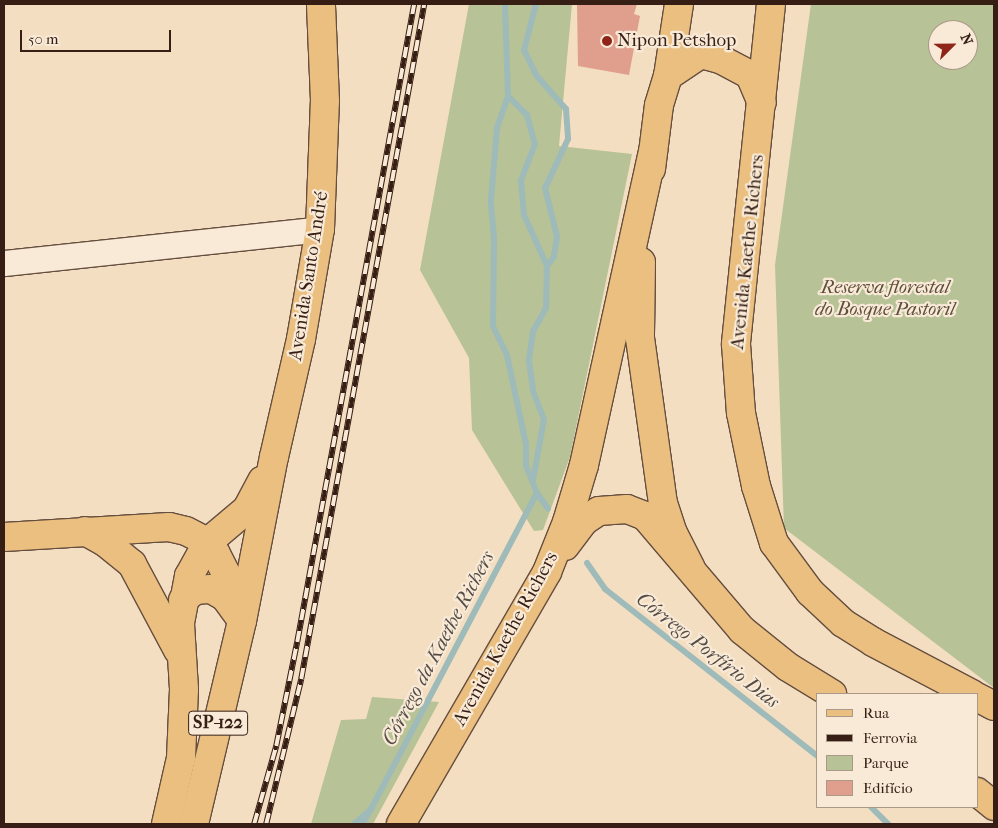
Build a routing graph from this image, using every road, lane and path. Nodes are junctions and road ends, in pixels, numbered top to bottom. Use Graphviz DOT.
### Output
graph roads {
  1 [pos="321,4"];
  2 [pos="679,4"];
  3 [pos="771,4"];
  4 [pos="668,76"];
  5 [pos="762,103"];
  6 [pos="652,152"];
  7 [pos="320,229"];
  8 [pos="4,263"];
  9 [pos="274,457"];
  10 [pos="85,531"];
  11 [pos="4,537"];
  12 [pos="208,542"];
  13 [pos="692,568"];
  14 [pos="547,572"];
  15 [pos="183,600"];
  16 [pos="242,621"];
  17 [pos="181,656"];
  18 [pos="830,693"];
  19 [pos="970,693"];
  20 [pos="978,698"];
  21 [pos="994,706"];
  22 [pos="978,793"];
  23 [pos="994,806"];
  24 [pos="166,824"];
  25 [pos="194,824"];
  26 [pos="401,824"];
  1 -- 7 [label="main road, Avenida Santo André"];
  2 -- 4 [label="main road, Avenida Kaethe Richers"];
  3 -- 5 [label="main road, Avenida Kaethe Richers"];
  4 -- 5 [label="main road"];
  4 -- 6 [label="main road, Avenida Kaethe Richers"];
  5 -- 19 [label="main road, Avenida Kaethe Richers"];
  6 -- 13 [label="main road, Avenida Kaethe Richers"];
  6 -- 14 [label="main road, Avenida Kaethe Richers"];
  7 -- 8 [label="street"];
  7 -- 9 [label="main road, Avenida Santo André"];
  9 -- 12 [label="main road, Avenida Santo André"];
  9 -- 16 [label="main road, Avenida Santo André"];
  10 -- 11 [label="main road"];
  10 -- 12 [label="main road"];
  10 -- 17 [label="main road"];
  12 -- 15 [label="main road, SP-122"];
  12 -- 16 [label="main road"];
  13 -- 14 [label="main road"];
  13 -- 18 [label="main road"];
  14 -- 26 [label="main road, Avenida Kaethe Richers"];
  15 -- 16 [label="main road"];
  15 -- 17 [label="main road, SP-122"];
  16 -- 25 [label="main road, SP-122"];
  17 -- 24 [label="main road, SP-122"];
  20 -- 21 [label="main road"];
  22 -- 23 [label="main road"];
}
